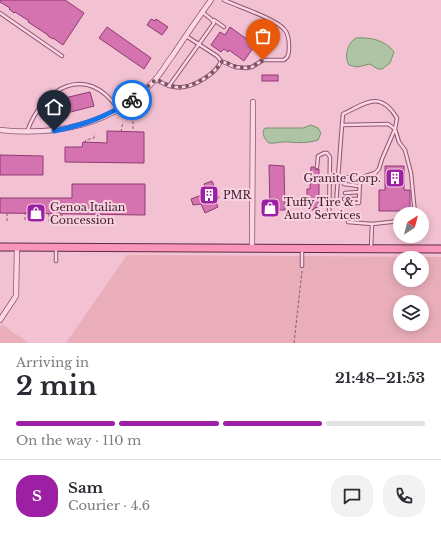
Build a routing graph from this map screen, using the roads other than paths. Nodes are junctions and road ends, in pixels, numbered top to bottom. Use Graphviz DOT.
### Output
graph roads {
  1 [pos="210,0"];
  2 [pos="224,0"];
  3 [pos="202,12"];
  4 [pos="0,13"];
  5 [pos="212,18"];
  6 [pos="224,27"];
  7 [pos="186,36"];
  8 [pos="199,46"];
  9 [pos="62,56"];
  10 [pos="222,61"];
  11 [pos="156,79"];
  12 [pos="170,86"];
  13 [pos="253,102"];
  14 [pos="118,109"];
  15 [pos="342,125"];
  16 [pos="395,129"];
  17 [pos="0,130"];
  18 [pos="27,133"];
  19 [pos="317,167"];
  20 [pos="345,177"];
  21 [pos="360,178"];
  22 [pos="344,184"];
  23 [pos="359,186"];
  24 [pos="359,192"];
  25 [pos="345,193"];
  26 [pos="344,199"];
  27 [pos="359,199"];
  28 [pos="345,203"];
  29 [pos="336,204"];
  30 [pos="414,207"];
  31 [pos="316,210"];
  32 [pos="317,219"];
  33 [pos="329,219"];
  34 [pos="348,222"];
  35 [pos="393,222"];
  36 [pos="372,224"];
  37 [pos="0,247"];
  38 [pos="17,247"];
  39 [pos="56,247"];
  40 [pos="252,248"];
  41 [pos="302,248"];
  42 [pos="371,249"];
  43 [pos="441,249"];
  44 [pos="56,261"];
  45 [pos="302,266"];
  46 [pos="0,320"];
  1 -- 3 [label="street"];
  2 -- 10 [label="lane"];
  3 -- 5 [label="lane"];
  3 -- 7 [label="street"];
  4 -- 9 [label="lane"];
  5 -- 6 [label="lane"];
  5 -- 8 [label="lane"];
  7 -- 8 [label="lane"];
  7 -- 11 [label="street"];
  8 -- 10 [label="lane"];
  8 -- 12 [label="lane"];
  10 -- 12 [label="lane"];
  11 -- 12 [label="lane"];
  11 -- 14 [label="street"];
  13 -- 40 [label="street"];
  14 -- 18 [label="street"];
  14 -- 18 [label="lane"];
  15 -- 16 [label="lane"];
  15 -- 16 [label="lane"];
  15 -- 29 [label="lane"];
  16 -- 21 [label="lane"];
  16 -- 30 [label="lane"];
  17 -- 18 [label="street"];
  19 -- 33 [label="lane"];
  20 -- 21 [label="lane"];
  21 -- 23 [label="lane"];
  22 -- 23 [label="lane"];
  23 -- 24 [label="lane"];
  24 -- 25 [label="lane"];
  24 -- 27 [label="lane"];
  26 -- 27 [label="lane"];
  27 -- 28 [label="lane"];
  31 -- 32 [label="lane"];
  34 -- 36 [label="lane"];
  35 -- 36 [label="lane"];
  36 -- 42 [label="lane"];
  37 -- 38 [label="main road"];
  38 -- 39 [label="main road"];
  38 -- 46 [label="street"];
  39 -- 40 [label="main road"];
  39 -- 44 [label="lane"];
  40 -- 41 [label="main road"];
  41 -- 42 [label="main road"];
  41 -- 45 [label="lane"];
  42 -- 43 [label="main road"];
}
